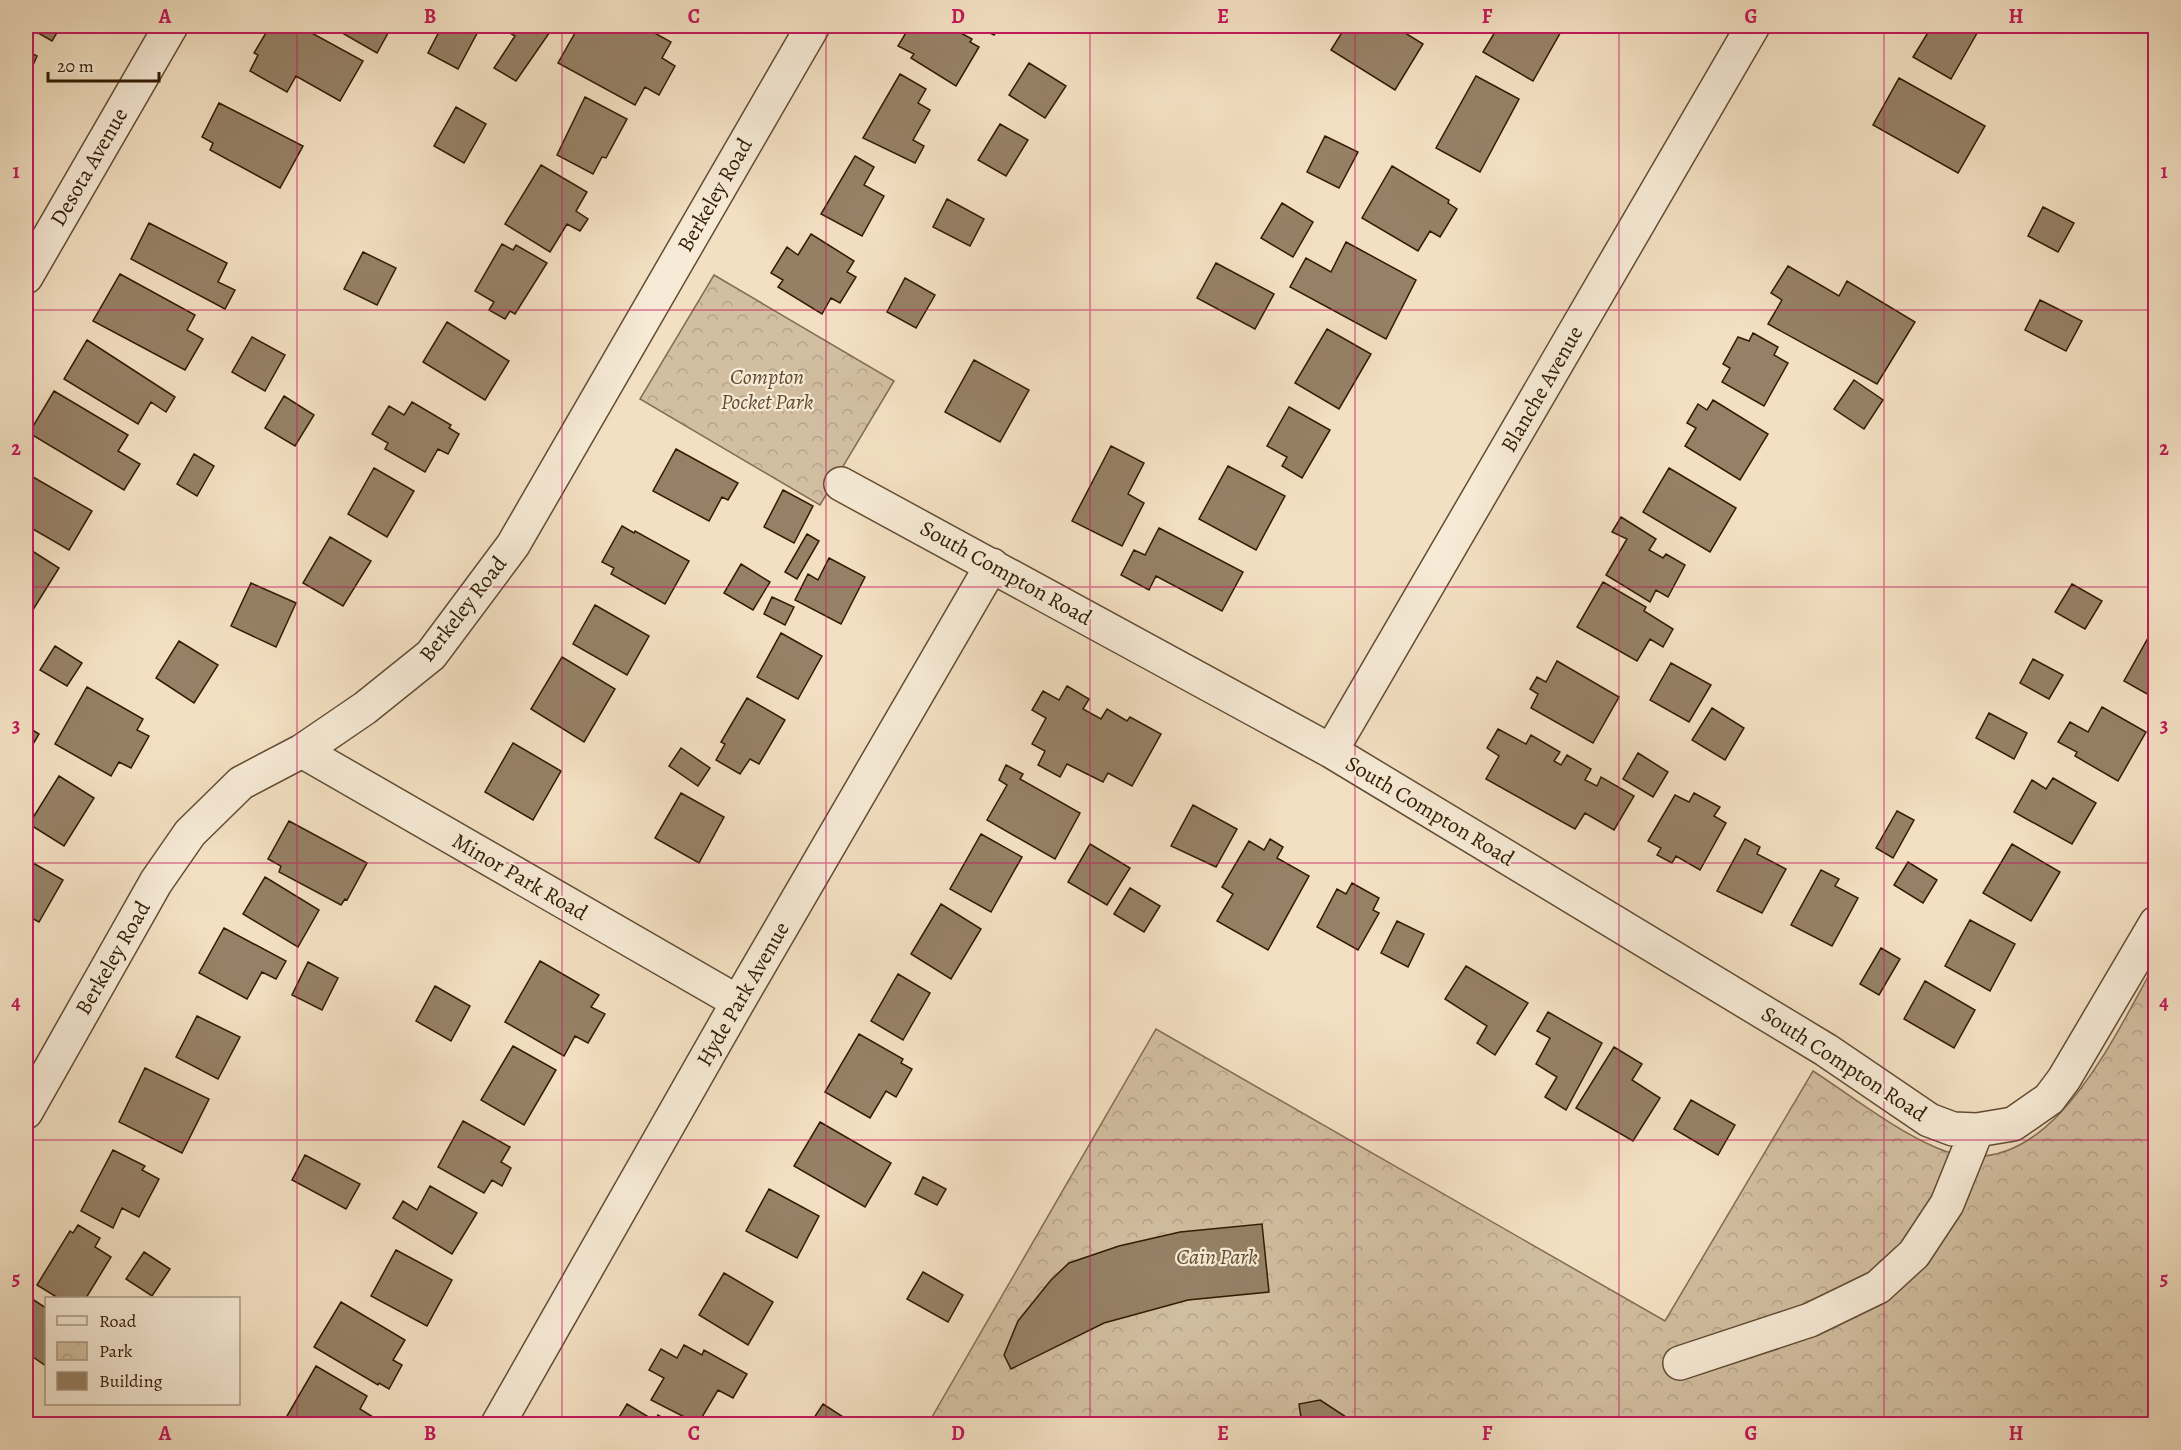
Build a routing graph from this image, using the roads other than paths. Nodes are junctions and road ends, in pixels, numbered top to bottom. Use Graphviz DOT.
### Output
graph roads {
  1 [pos="171,26"];
  2 [pos="1754,26"];
  3 [pos="800,30"];
  4 [pos="26,277"];
  5 [pos="841,484"];
  6 [pos="992,565"];
  7 [pos="302,751"];
  8 [pos="1331,752"];
  9 [pos="2156,923"];
  10 [pos="738,1002"];
  11 [pos="26,1112"];
  12 [pos="1977,1130"];
  13 [pos="1680,1363"];
  14 [pos="498,1425"];
  1 -- 4 [label="street, Desota Avenue"];
  2 -- 8 [label="street, Blanche Avenue"];
  3 -- 7 [label="street, Berkeley Road"];
  5 -- 6 [label="street, South Compton Road"];
  6 -- 8 [label="street, South Compton Road"];
  6 -- 10 [label="street, Hyde Park Avenue"];
  7 -- 10 [label="street, Minor Park Road"];
  7 -- 11 [label="street, Berkeley Road"];
  8 -- 12 [label="street, South Compton Road"];
  9 -- 12 [label="street, South Compton Road"];
  10 -- 14 [label="street, Hyde Park Avenue"];
  12 -- 13 [label="street"];
}
